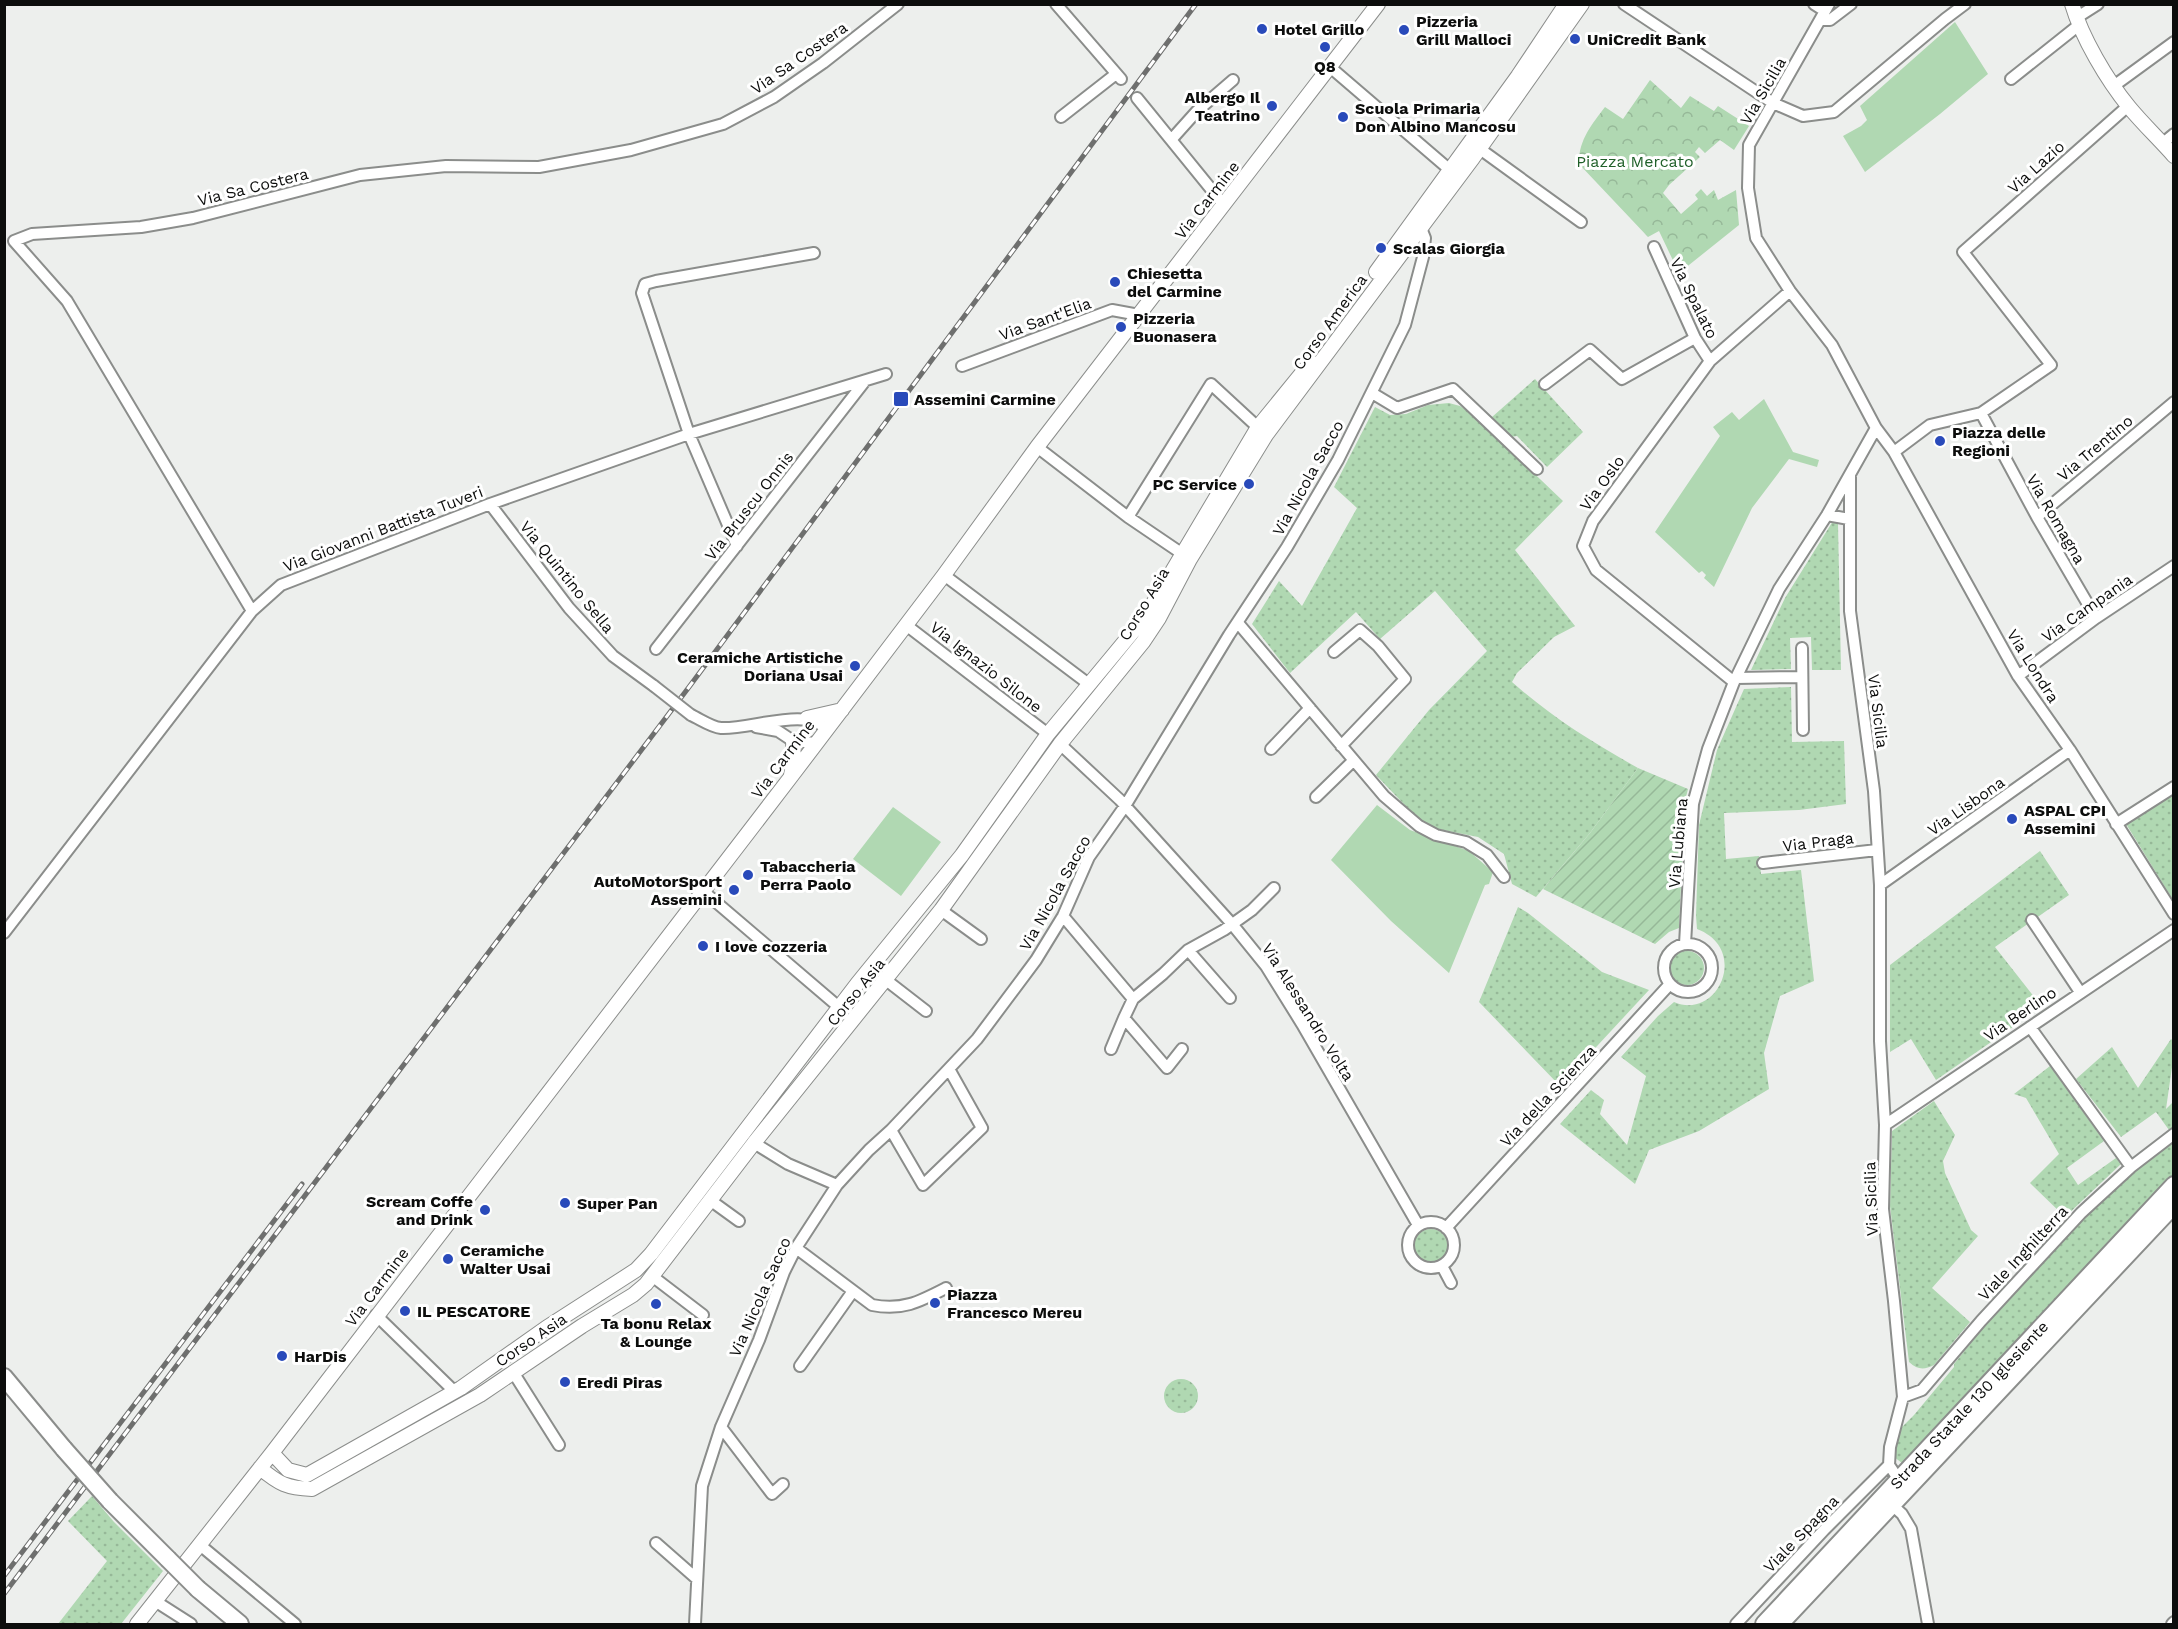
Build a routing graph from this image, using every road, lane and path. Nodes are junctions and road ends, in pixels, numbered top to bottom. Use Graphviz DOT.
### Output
graph roads {
  1 [pos="898,4"];
  2 [pos="1056,4"];
  3 [pos="1378,4"];
  4 [pos="1566,4"];
  5 [pos="1582,4"];
  6 [pos="1624,4"];
  7 [pos="1814,4"];
  8 [pos="1851,4"];
  9 [pos="1965,4"];
  10 [pos="2098,4"];
  11 [pos="1825,12"];
  12 [pos="2075,16"];
  13 [pos="2174,42"];
  14 [pos="1330,67"];
  15 [pos="2011,79"];
  16 [pos="1233,80"];
  17 [pos="2115,85"];
  18 [pos="1137,98"];
  19 [pos="1773,103"];
  20 [pos="2128,106"];
  21 [pos="1061,117"];
  22 [pos="2168,138"];
  23 [pos="1171,140"];
  24 [pos="1480,149"];
  25 [pos="2174,156"];
  26 [pos="1450,170"];
  27 [pos="1224,205"];
  28 [pos="1581,222"];
  29 [pos="1416,225"];
  30 [pos="1654,247"];
  31 [pos="814,253"];
  32 [pos="1790,291"];
  33 [pos="1139,315"];
  34 [pos="1695,338"];
  35 [pos="1710,361"];
  36 [pos="962,366"];
  37 [pos="886,374"];
  38 [pos="865,381"];
  39 [pos="1545,384"];
  40 [pos="1372,393"];
  41 [pos="2174,402"];
  42 [pos="1981,413"];
  43 [pos="1876,428"];
  44 [pos="1262,431"];
  45 [pos="689,434"];
  46 [pos="1038,447"];
  47 [pos="1894,452"];
  48 [pos="1537,470"];
  49 [pos="1850,475"];
  50 [pos="490,504"];
  51 [pos="1827,515"];
  52 [pos="1128,517"];
  53 [pos="2037,517"];
  54 [pos="1849,519"];
  55 [pos="736,546"];
  56 [pos="1186,557"];
  57 [pos="2174,566"];
  58 [pos="944,575"];
  59 [pos="252,611"];
  60 [pos="2096,618"];
  61 [pos="1238,623"];
  62 [pos="906,625"];
  63 [pos="1802,648"];
  64 [pos="656,649"];
  65 [pos="1334,652"];
  66 [pos="1802,676"];
  67 [pos="2018,676"];
  68 [pos="1735,680"];
  69 [pos="1090,685"];
  70 [pos="1310,708"];
  71 [pos="842,710"];
  72 [pos="807,718"];
  73 [pos="753,726"];
  74 [pos="826,730"];
  75 [pos="1803,730"];
  76 [pos="1048,734"];
  77 [pos="793,741"];
  78 [pos="816,744"];
  79 [pos="1060,744"];
  80 [pos="1341,746"];
  81 [pos="1270,749"];
  82 [pos="2070,750"];
  83 [pos="1353,760"];
  84 [pos="790,778"];
  85 [pos="2174,787"];
  86 [pos="1316,797"];
  87 [pos="1125,806"];
  88 [pos="2116,824"];
  89 [pos="1877,850"];
  90 [pos="1763,863"];
  91 [pos="1504,877"];
  92 [pos="1880,885"];
  93 [pos="1274,888"];
  94 [pos="703,891"];
  95 [pos="941,910"];
  96 [pos="2174,914"];
  97 [pos="1064,916"];
  98 [pos="2032,920"];
  99 [pos="1232,924"];
  100 [pos="2174,930"];
  101 [pos="4,933"];
  102 [pos="981,939"];
  103 [pos="1685,944"];
  104 [pos="1188,950"];
  105 [pos="886,980"];
  106 [pos="1670,984"];
  107 [pos="2080,992"];
  108 [pos="1230,998"];
  109 [pos="1133,999"];
  110 [pos="840,1008"];
  111 [pos="926,1011"];
  112 [pos="1124,1018"];
  113 [pos="2030,1027"];
  114 [pos="1111,1049"];
  115 [pos="1182,1049"];
  116 [pos="949,1069"];
  117 [pos="1885,1125"];
  118 [pos="891,1130"];
  119 [pos="2174,1134"];
  120 [pos="754,1143"];
  121 [pos="2132,1167"];
  122 [pos="837,1185"];
  123 [pos="2174,1185"];
  124 [pos="710,1200"];
  125 [pos="2174,1205"];
  126 [pos="739,1221"];
  127 [pos="1418,1226"];
  128 [pos="1446,1228"];
  129 [pos="796,1248"];
  130 [pos="1442,1266"];
  131 [pos="652,1276"];
  132 [pos="1451,1283"];
  133 [pos="946,1288"];
  134 [pos="853,1291"];
  135 [pos="573,1311"];
  136 [pos="376,1315"];
  137 [pos="703,1315"];
  138 [pos="582,1326"];
  139 [pos="800,1366"];
  140 [pos="513,1372"];
  141 [pos="4,1377"];
  142 [pos="455,1392"];
  143 [pos="1903,1397"];
  144 [pos="721,1426"];
  145 [pos="559,1445"];
  146 [pos="272,1453"];
  147 [pos="1888,1466"];
  148 [pos="260,1468"];
  149 [pos="1899,1480"];
  150 [pos="783,1484"];
  151 [pos="1892,1505"];
  152 [pos="656,1543"];
  153 [pos="200,1545"];
  154 [pos="697,1579"];
  155 [pos="156,1601"];
  156 [pos="137,1624"];
  157 [pos="191,1624"];
  158 [pos="240,1624"];
  159 [pos="295,1624"];
  160 [pos="695,1624"];
  161 [pos="1736,1624"];
  162 [pos="1764,1624"];
  163 [pos="1780,1624"];
  164 [pos="1928,1624"];
  1 -- 59 [label="street, Via Sa Costera"];
  2 -- 21 [label="street"];
  3 -- 14 [label="street, Via Carmine"];
  4 -- 26 [label="street, Corso America"];
  5 -- 24 [label="street, Corso America"];
  6 -- 19 [label="street"];
  7 -- 11 [label="street"];
  8 -- 11 [label="street"];
  9 -- 19 [label="street"];
  10 -- 12 [label="street"];
  11 -- 19 [label="street, Via Sicilia"];
  12 -- 15 [label="street"];
  12 -- 17 [label="street"];
  13 -- 17 [label="street"];
  14 -- 26 [label="street"];
  14 -- 27 [label="street, Via Carmine"];
  16 -- 23 [label="street"];
  17 -- 20 [label="street"];
  18 -- 23 [label="street"];
  19 -- 32 [label="street, Via Sicilia"];
  20 -- 22 [label="street"];
  20 -- 42 [label="street, Via Lazio"];
  22 -- 25 [label="street"];
  23 -- 27 [label="street"];
  24 -- 28 [label="street"];
  24 -- 29 [label="street, Corso America"];
  26 -- 29 [label="street, Corso America"];
  27 -- 33 [label="street, Via Carmine"];
  29 -- 40 [label="street, Via Nicola Sacco"];
  29 -- 44 [label="street, Corso America"];
  30 -- 34 [label="street, Via Spalato"];
  31 -- 45 [label="street"];
  32 -- 35 [label="street, Via Oslo"];
  32 -- 43 [label="street, Via Sicilia"];
  33 -- 36 [label="street, Via Sant'Elia"];
  33 -- 46 [label="street, Via Carmine"];
  34 -- 35 [label="street, Via Spalato"];
  34 -- 39 [label="street"];
  35 -- 68 [label="street, Via Oslo"];
  37 -- 38 [label="street, Via Giovanni Battista Tuveri"];
  38 -- 45 [label="street, Via Giovanni Battista Tuveri"];
  38 -- 55 [label="street, Via Bruscu Onnis"];
  40 -- 48 [label="street"];
  40 -- 61 [label="street, Via Nicola Sacco"];
  41 -- 53 [label="street, Via Trentino"];
  42 -- 47 [label="street"];
  42 -- 53 [label="street, Via Romagna"];
  43 -- 47 [label="street, Via Londra"];
  43 -- 49 [label="street, Via Sicilia"];
  44 -- 52 [label="street"];
  44 -- 56 [label="street, Corso America"];
  45 -- 50 [label="street, Via Giovanni Battista Tuveri"];
  45 -- 55 [label="street"];
  46 -- 52 [label="street"];
  46 -- 58 [label="street, Via Carmine"];
  47 -- 67 [label="street, Via Londra"];
  49 -- 51 [label="street, Via Lubiana"];
  49 -- 54 [label="street, Via Sicilia"];
  50 -- 59 [label="street, Via Giovanni Battista Tuveri"];
  50 -- 73 [label="street, Via Quintino Sella, bridge"];
  51 -- 54 [label="street"];
  51 -- 68 [label="street, Via Lubiana"];
  52 -- 56 [label="street"];
  53 -- 60 [label="street, Via Romagna"];
  54 -- 89 [label="street, Via Sicilia"];
  55 -- 64 [label="street, Via Bruscu Onnis"];
  56 -- 69 [label="street, Corso Asia"];
  56 -- 79 [label="street, Corso Asia"];
  57 -- 60 [label="street, Via Campania"];
  58 -- 62 [label="street, Via Carmine"];
  58 -- 69 [label="street"];
  59 -- 101 [label="street, Via Giovanni Battista Tuveri"];
  60 -- 67 [label="street, Via Campania"];
  61 -- 70 [label="street"];
  61 -- 87 [label="street, Via Nicola Sacco"];
  62 -- 71 [label="street, Via Carmine"];
  62 -- 76 [label="street, Via Ignazio Silone"];
  63 -- 66 [label="street"];
  65 -- 80 [label="street"];
  66 -- 68 [label="street"];
  66 -- 75 [label="street"];
  67 -- 82 [label="street, Via Londra"];
  68 -- 103 [label="street, Via Lubiana"];
  69 -- 76 [label="street, Corso Asia"];
  70 -- 80 [label="street"];
  70 -- 81 [label="street"];
  71 -- 72 [label="street"];
  71 -- 74 [label="street, Via Carmine"];
  72 -- 73 [label="street"];
  72 -- 74 [label="street"];
  73 -- 77 [label="street"];
  74 -- 78 [label="street, Via Carmine"];
  76 -- 110 [label="street, Corso Asia"];
  77 -- 78 [label="street"];
  77 -- 84 [label="street"];
  78 -- 84 [label="street, Via Carmine"];
  79 -- 87 [label="street, Via Alessandro Volta"];
  79 -- 95 [label="street, Corso Asia"];
  80 -- 83 [label="street"];
  82 -- 88 [label="street, Via Londra"];
  82 -- 92 [label="street, Via Lisbona"];
  83 -- 86 [label="street"];
  83 -- 91 [label="street"];
  84 -- 94 [label="street, Via Carmine"];
  85 -- 88 [label="street"];
  87 -- 97 [label="street, Via Nicola Sacco"];
  87 -- 99 [label="street, Via Alessandro Volta"];
  88 -- 96 [label="street, Via Londra"];
  89 -- 90 [label="street, Via Praga"];
  89 -- 92 [label="street, Via Sicilia"];
  92 -- 117 [label="street, Via Sicilia"];
  93 -- 99 [label="street"];
  94 -- 110 [label="street"];
  94 -- 136 [label="street, Via Carmine"];
  95 -- 102 [label="street"];
  95 -- 105 [label="street, Corso Asia"];
  97 -- 109 [label="street"];
  97 -- 116 [label="street, Via Nicola Sacco"];
  98 -- 107 [label="street"];
  99 -- 104 [label="street"];
  99 -- 127 [label="street, Via Alessandro Volta"];
  100 -- 107 [label="street, Via Berlino"];
  103 -- 106 [label="street"];
  103 -- 106 [label="street"];
  104 -- 108 [label="street"];
  104 -- 109 [label="street"];
  105 -- 111 [label="street"];
  105 -- 120 [label="street, Corso Asia"];
  106 -- 128 [label="street, Via della Scienza"];
  107 -- 113 [label="street, Via Berlino"];
  109 -- 112 [label="street"];
  110 -- 135 [label="street, Corso Asia"];
  112 -- 114 [label="street"];
  112 -- 115 [label="street"];
  113 -- 117 [label="street, Via Berlino"];
  113 -- 121 [label="street"];
  116 -- 118 [label="street, Via Nicola Sacco"];
  116 -- 118 [label="street"];
  117 -- 143 [label="street, Via Sicilia"];
  118 -- 122 [label="street, Via Nicola Sacco"];
  119 -- 121 [label="street, Viale Inghilterra"];
  120 -- 122 [label="street"];
  120 -- 124 [label="street, Corso Asia"];
  121 -- 143 [label="street, Viale Inghilterra"];
  122 -- 129 [label="street, Via Nicola Sacco"];
  123 -- 149 [label="main road, Strada Statale 130 Iglesiente"];
  124 -- 126 [label="street"];
  124 -- 131 [label="street, Corso Asia"];
  125 -- 151 [label="main road, Strada Statale 130 Iglesiente"];
  127 -- 128 [label="street"];
  127 -- 130 [label="street"];
  128 -- 130 [label="street"];
  129 -- 134 [label="street"];
  129 -- 144 [label="street, Via Nicola Sacco"];
  130 -- 132 [label="street"];
  131 -- 137 [label="street"];
  131 -- 138 [label="street, Corso Asia"];
  133 -- 134 [label="street"];
  134 -- 139 [label="street"];
  135 -- 138 [label="street"];
  135 -- 142 [label="street, Corso Asia"];
  136 -- 142 [label="street"];
  136 -- 146 [label="street, Via Carmine"];
  138 -- 140 [label="street, Corso Asia"];
  140 -- 145 [label="street"];
  140 -- 148 [label="street, Corso Asia"];
  141 -- 158 [label="main road, bridge"];
  142 -- 146 [label="street, Corso Asia"];
  143 -- 147 [label="street, Via Sicilia"];
  144 -- 150 [label="street"];
  144 -- 154 [label="street, Via Nicola Sacco"];
  146 -- 148 [label="street, Via Carmine"];
  147 -- 149 [label="street"];
  147 -- 161 [label="street, Viale Spagna"];
  148 -- 153 [label="street, Via Carmine"];
  149 -- 162 [label="main road, Strada Statale 130 Iglesiente"];
  151 -- 163 [label="main road, Strada Statale 130 Iglesiente"];
  151 -- 164 [label="street"];
  152 -- 154 [label="street"];
  153 -- 155 [label="street, Via Carmine"];
  153 -- 159 [label="street"];
  154 -- 160 [label="street, Via Nicola Sacco"];
  155 -- 156 [label="street, Via Carmine"];
  155 -- 157 [label="street"];
}
